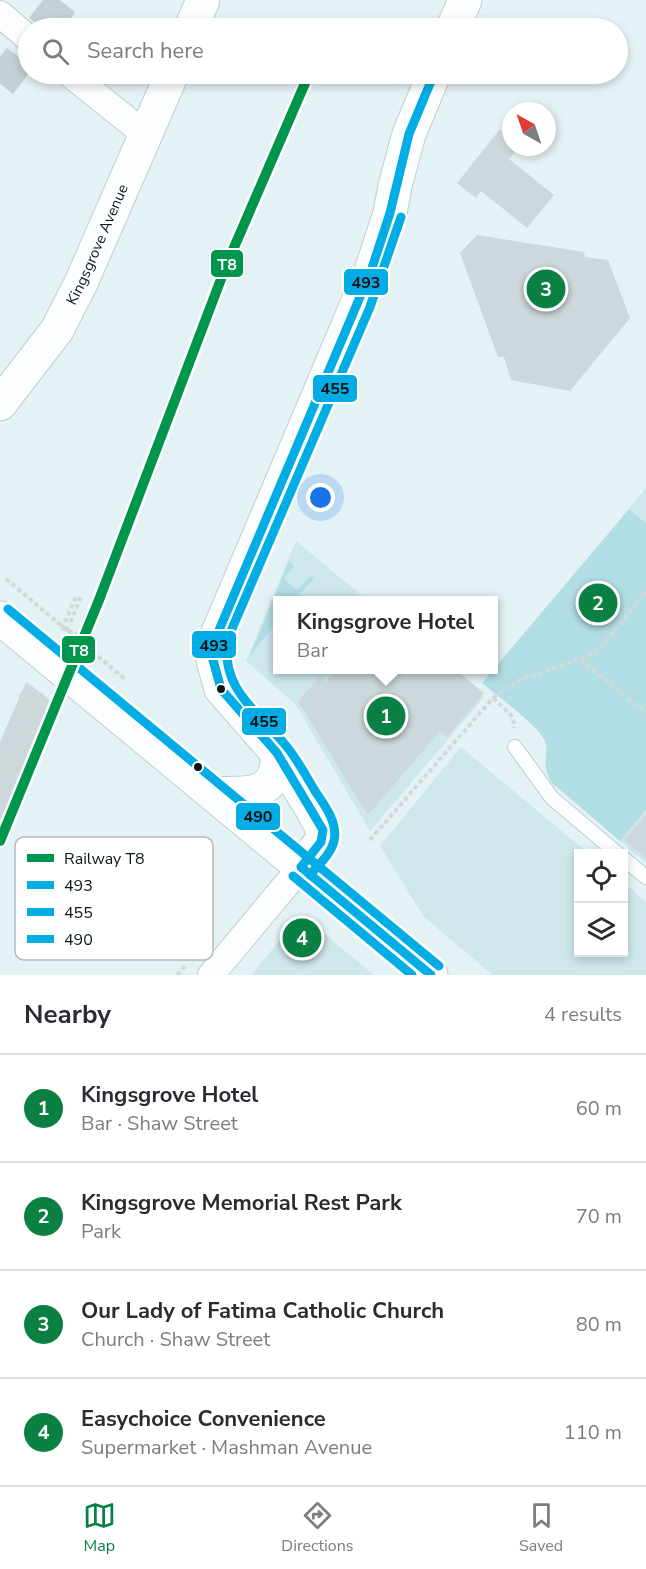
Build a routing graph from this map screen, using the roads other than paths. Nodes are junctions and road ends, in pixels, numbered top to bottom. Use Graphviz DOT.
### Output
graph roads {
  1 [pos="202,0"];
  2 [pos="465,0"];
  3 [pos="0,14"];
  4 [pos="195,18"];
  5 [pos="457,18"];
  6 [pos="18,30"];
  7 [pos="82,84"];
  8 [pos="168,84"];
  9 [pos="430,84"];
  10 [pos="146,135"];
  11 [pos="0,404"];
  12 [pos="0,618"];
  13 [pos="515,747"];
  14 [pos="277,753"];
  15 [pos="212,793"];
  16 [pos="612,849"];
  17 [pos="628,862"];
  18 [pos="300,867"];
  19 [pos="646,878"];
  20 [pos="211,975"];
  21 [pos="431,975"];
  1 -- 4 [label="main road"];
  2 -- 5 [label="main road"];
  3 -- 6 [label="street"];
  7 -- 10 [label="street"];
  8 -- 10 [label="main road, Kingsgrove Avenue"];
  9 -- 14 [label="main road"];
  10 -- 11 [label="main road, Kingsgrove Avenue"];
  12 -- 15 [label="main road"];
  13 -- 16 [label="lane"];
  14 -- 15 [label="main road"];
  14 -- 18 [label="main road"];
  15 -- 18 [label="main road"];
  17 -- 19 [label="lane"];
  18 -- 20 [label="street"];
  18 -- 21 [label="main road"];
}
